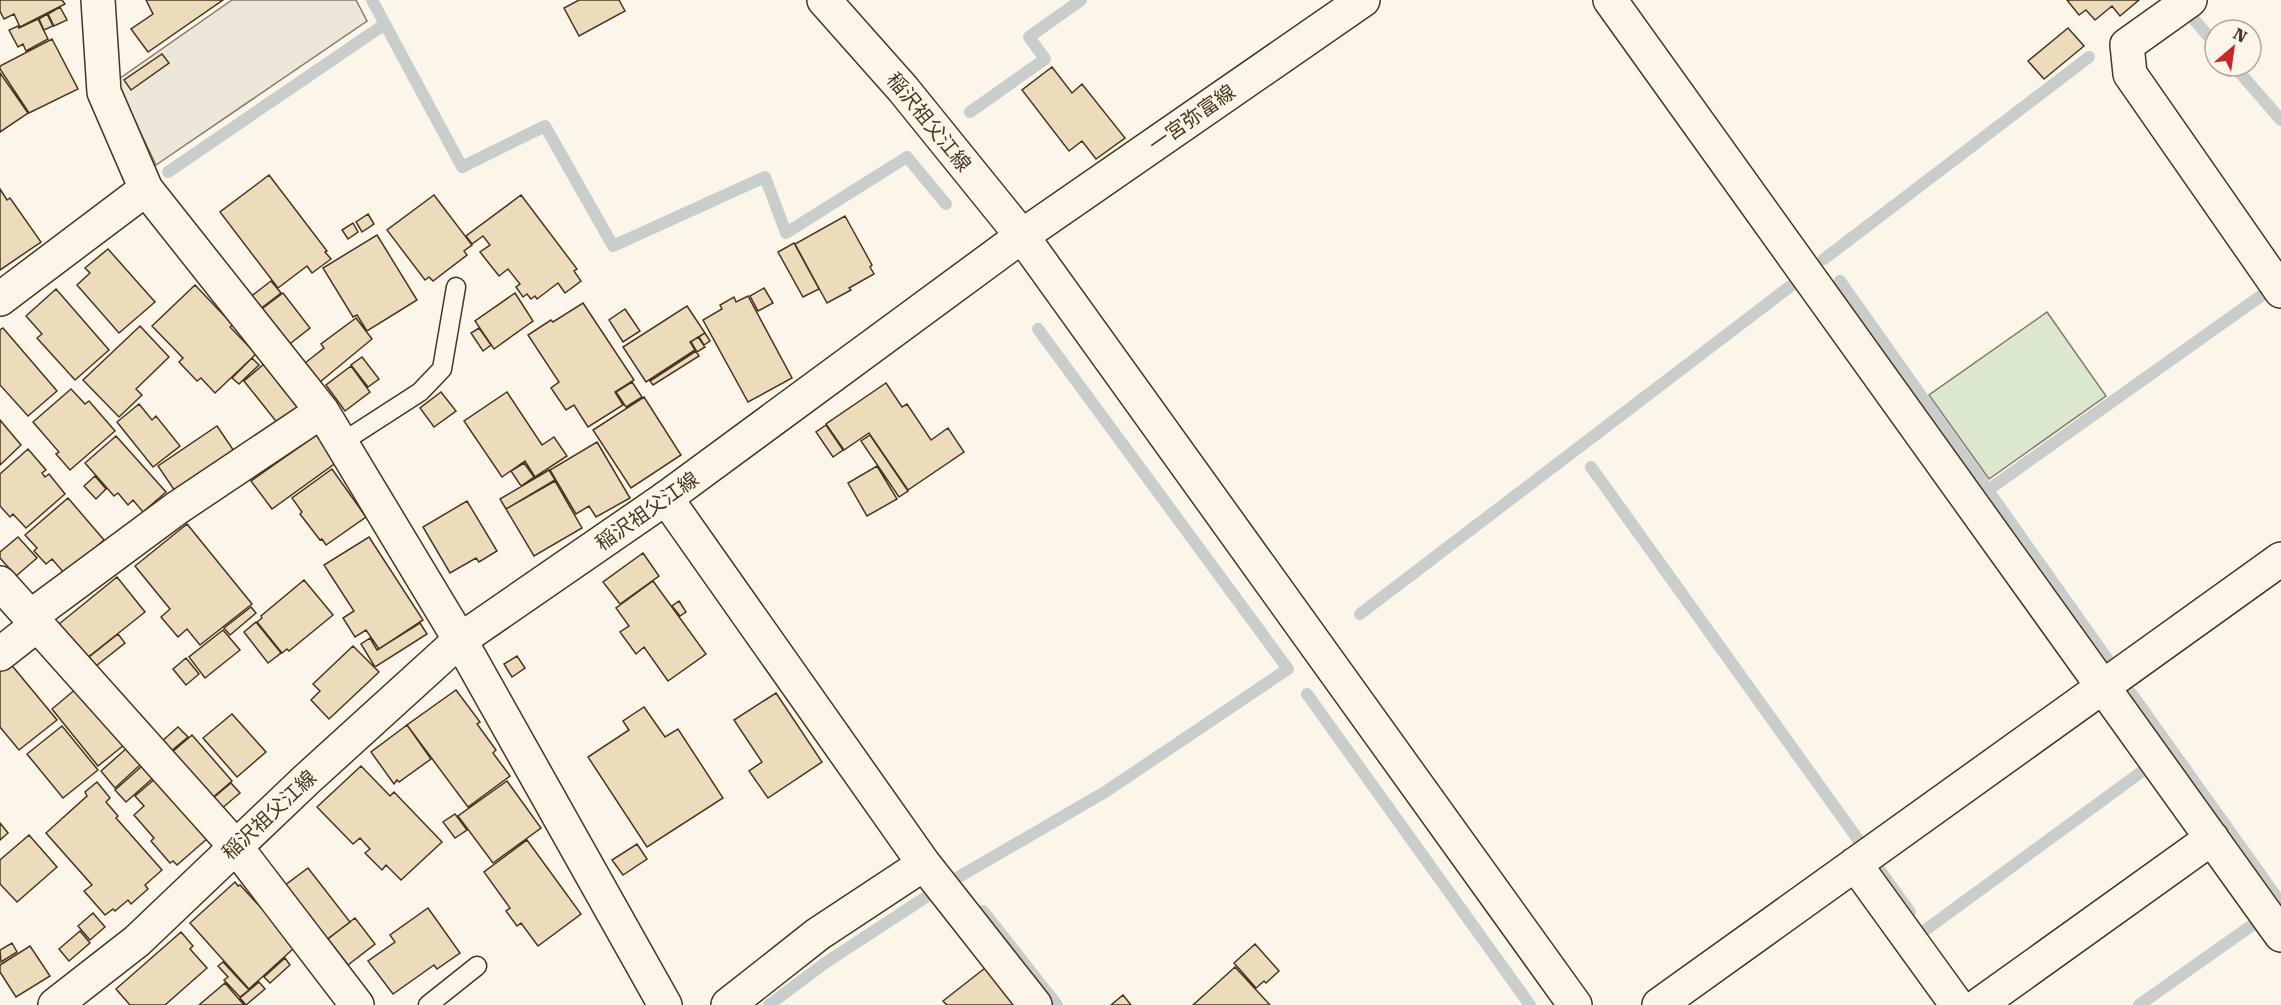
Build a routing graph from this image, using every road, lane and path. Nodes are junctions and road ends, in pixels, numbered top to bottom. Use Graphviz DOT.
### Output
graph roads {
  1 [pos="98,0"];
  2 [pos="825,0"];
  3 [pos="1363,0"];
  4 [pos="1610,0"];
  5 [pos="2190,0"];
  6 [pos="146,189"];
  7 [pos="1022,236"];
  8 [pos="456,287"];
  9 [pos="2281,291"];
  10 [pos="0,299"];
  11 [pos="322,411"];
  12 [pos="341,443"];
  13 [pos="666,498"];
  14 [pos="2281,559"];
  15 [pos="0,583"];
  16 [pos="34,621"];
  17 [pos="460,640"];
  18 [pos="0,654"];
  19 [pos="2103,686"];
  20 [pos="2212,838"];
  21 [pos="236,847"];
  22 [pos="924,864"];
  23 [pos="1856,864"];
  24 [pos="2281,935"];
  25 [pos="477,966"];
  26 [pos="55,1005"];
  27 [pos="357,1005"];
  28 [pos="428,1005"];
  29 [pos="665,1005"];
  30 [pos="728,1005"];
  31 [pos="1035,1005"];
  32 [pos="1575,1005"];
  33 [pos="1659,1005"];
  34 [pos="1957,1005"];
  35 [pos="1979,1005"];
  1 -- 6 [label="street"];
  2 -- 7 [label="street, 稲沢祖父江線"];
  3 -- 7 [label="street, 一宮弥富線"];
  4 -- 19 [label="street"];
  5 -- 9 [label="street"];
  6 -- 10 [label="street"];
  6 -- 11 [label="street"];
  7 -- 13 [label="street, 稲沢祖父江線"];
  7 -- 32 [label="street"];
  8 -- 12 [label="lane"];
  11 -- 12 [label="street"];
  11 -- 16 [label="street"];
  12 -- 17 [label="street"];
  13 -- 17 [label="street, 稲沢祖父江線"];
  13 -- 22 [label="street"];
  14 -- 19 [label="street"];
  15 -- 16 [label="street"];
  16 -- 18 [label="street"];
  16 -- 21 [label="street"];
  17 -- 21 [label="street, 稲沢祖父江線"];
  17 -- 29 [label="street"];
  19 -- 20 [label="street"];
  19 -- 23 [label="street"];
  20 -- 24 [label="street"];
  20 -- 35 [label="street"];
  21 -- 26 [label="street, 稲沢祖父江線"];
  21 -- 27 [label="street"];
  22 -- 30 [label="street"];
  22 -- 31 [label="street"];
  23 -- 33 [label="street"];
  23 -- 34 [label="street"];
  25 -- 28 [label="lane"];
}
